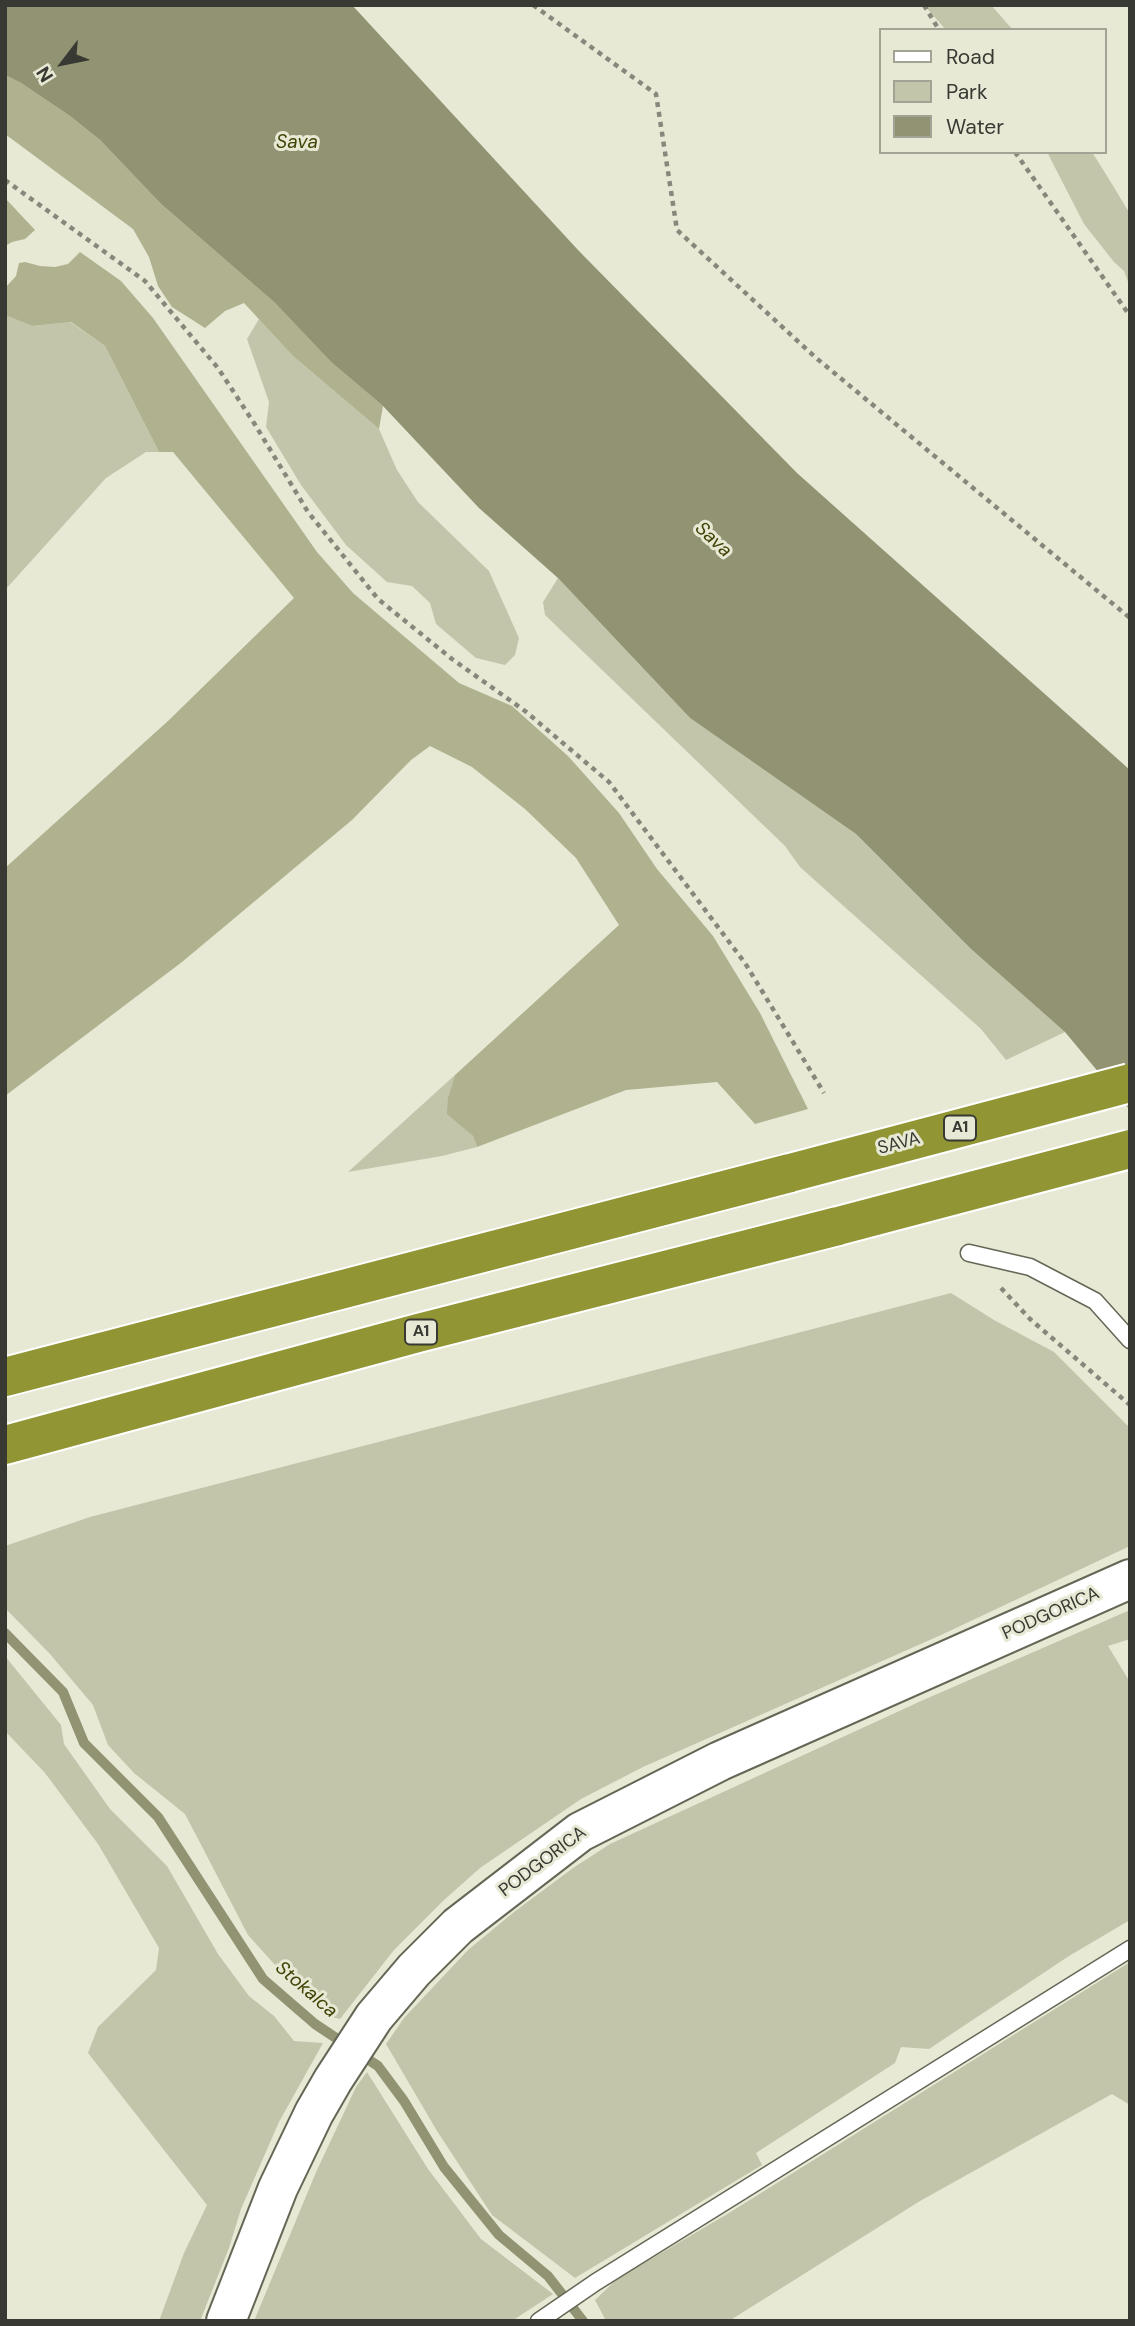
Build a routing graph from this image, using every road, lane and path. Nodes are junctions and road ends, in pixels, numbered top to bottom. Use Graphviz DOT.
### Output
graph roads {
  1 [pos="533,5"];
  2 [pos="924,5"];
  3 [pos="938,28"];
  4 [pos="1016,154"];
  5 [pos="5,180"];
  6 [pos="1130,316"];
  7 [pos="1130,618"];
  8 [pos="1130,1083"];
  9 [pos="824,1093"];
  10 [pos="1130,1149"];
  11 [pos="969,1253"];
  12 [pos="1130,1340"];
  13 [pos="5,1377"];
  14 [pos="1130,1405"];
  15 [pos="5,1445"];
  16 [pos="1130,1579"];
  17 [pos="1130,1949"];
  18 [pos="226,2321"];
  19 [pos="538,2321"];
  1 -- 7 [label="path"];
  2 -- 3 [label="path"];
  4 -- 6 [label="path"];
  5 -- 9 [label="path"];
  8 -- 13 [label="highway, SAVA / A1, bridge"];
  10 -- 15 [label="highway, A1, bridge"];
  11 -- 12 [label="lane"];
  11 -- 14 [label="path"];
  16 -- 18 [label="main road, PODGORICA"];
  17 -- 19 [label="lane"];
}
